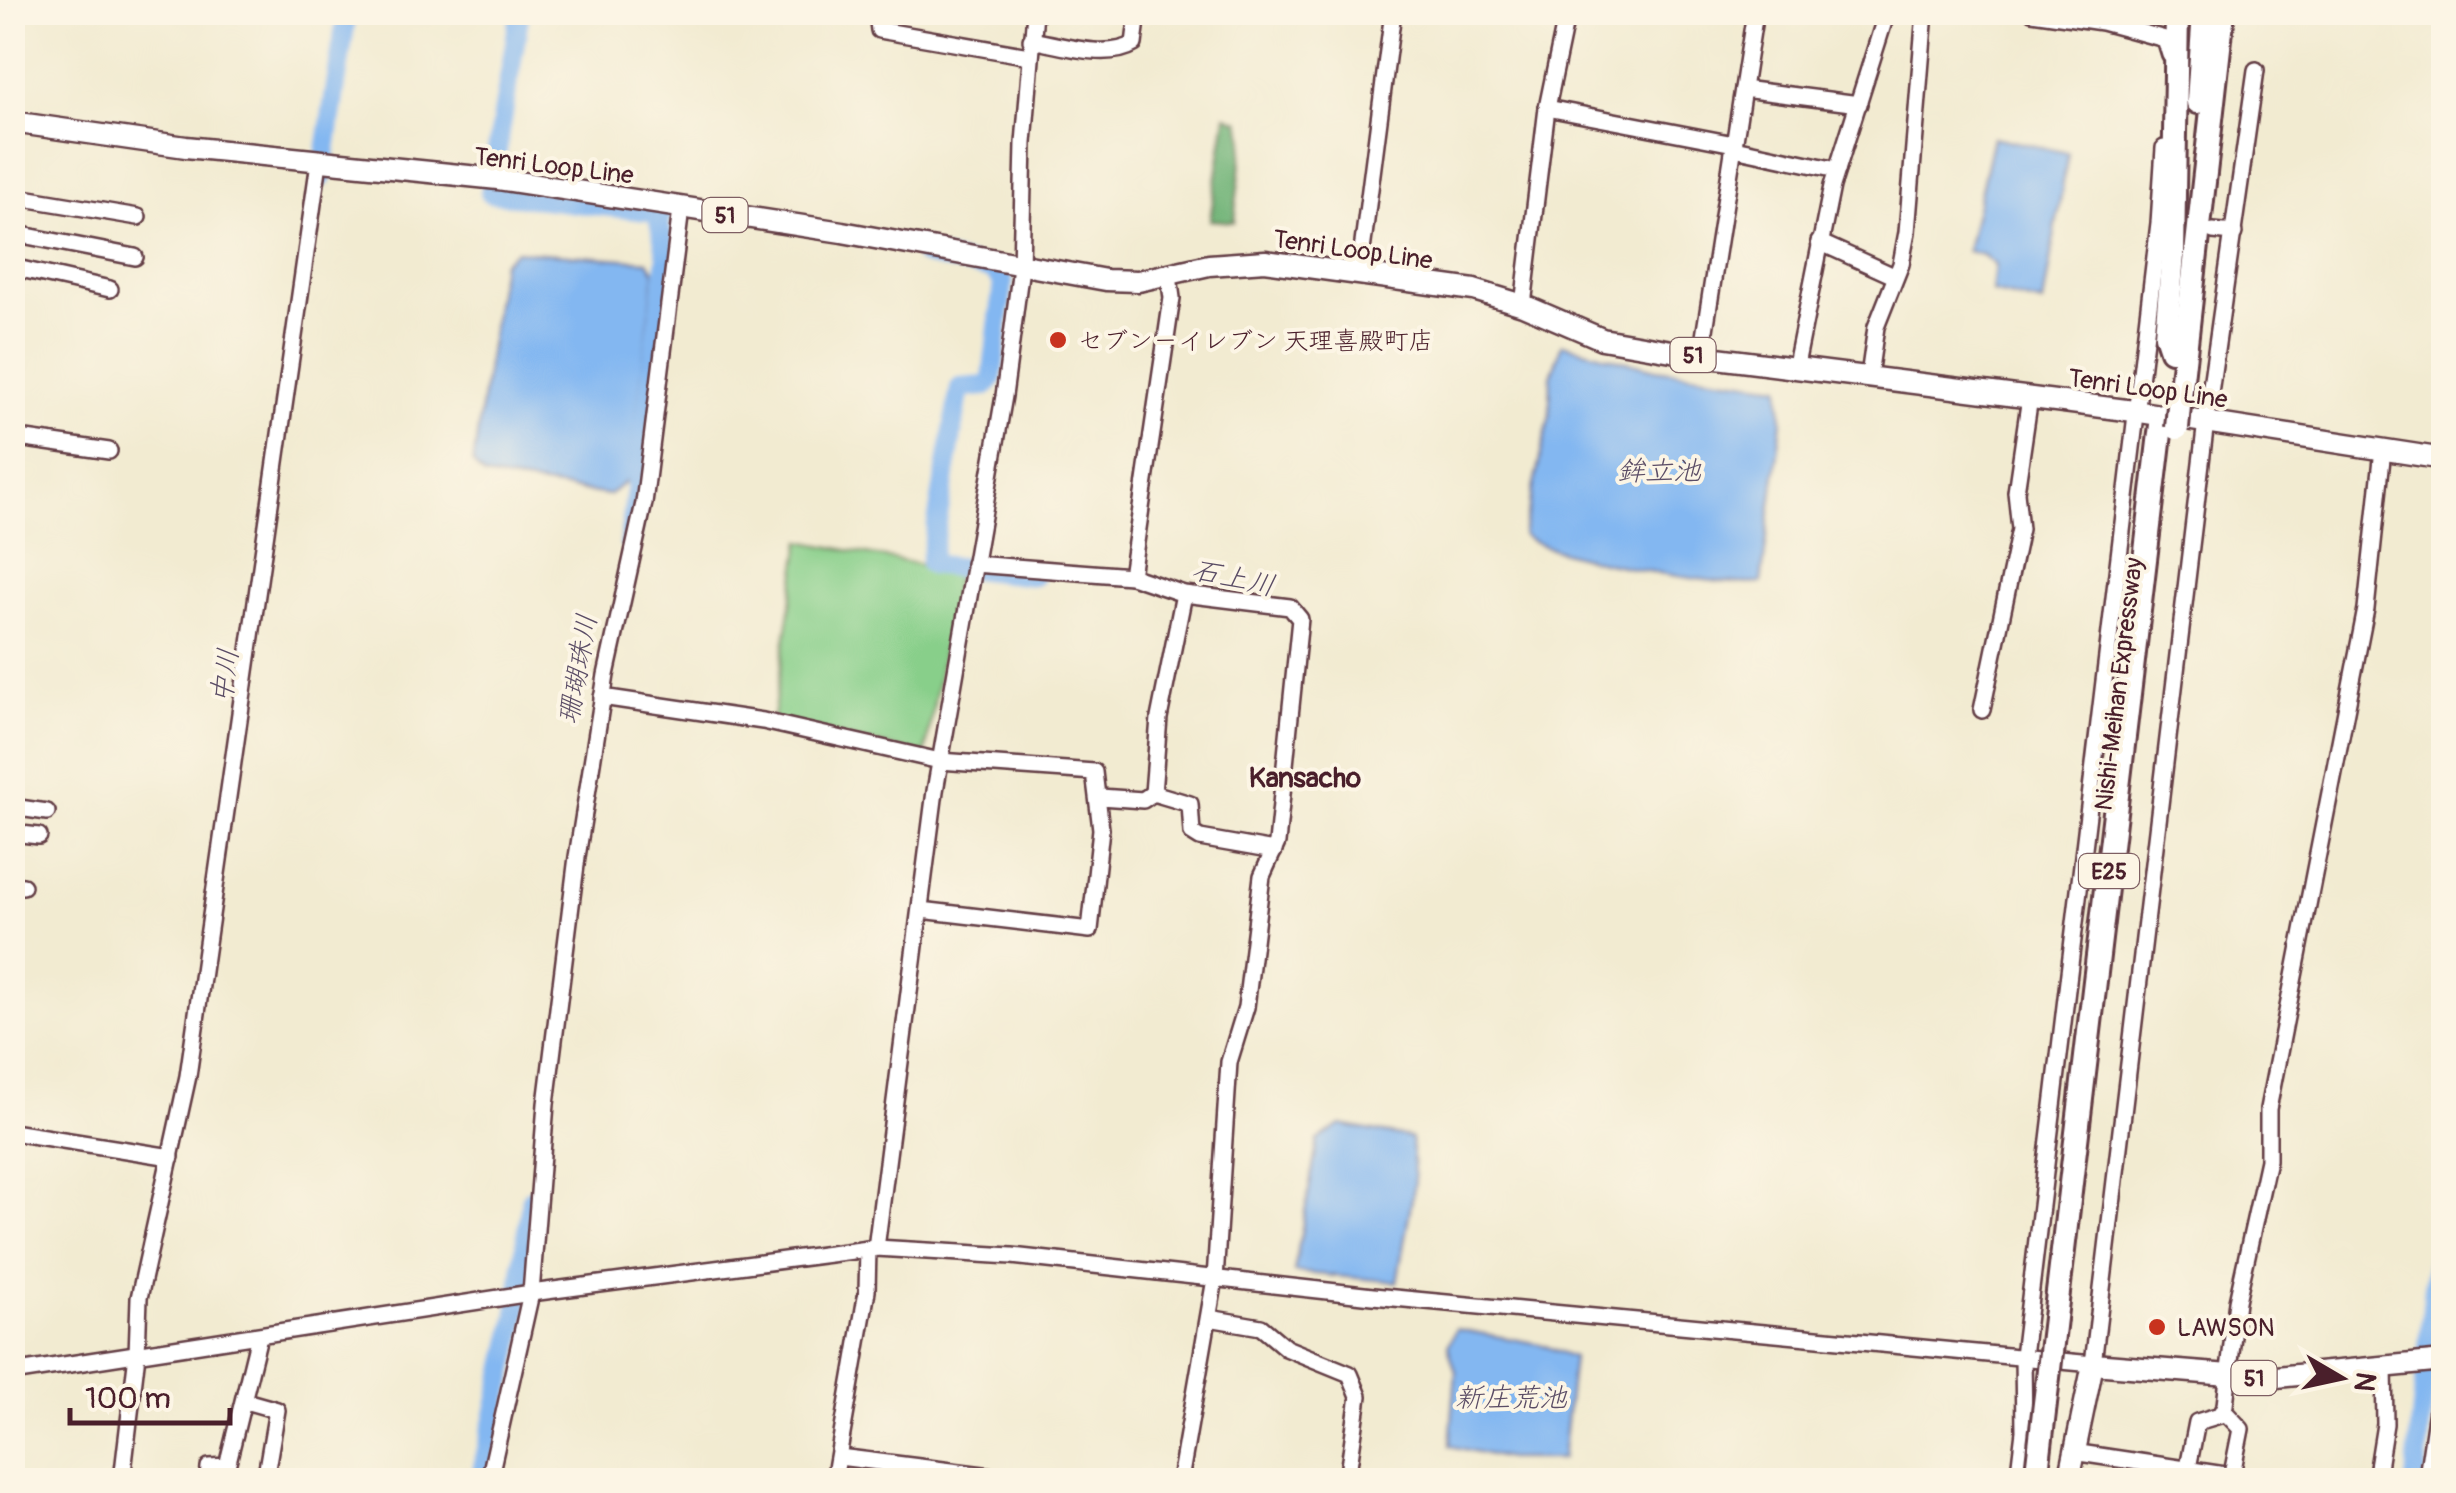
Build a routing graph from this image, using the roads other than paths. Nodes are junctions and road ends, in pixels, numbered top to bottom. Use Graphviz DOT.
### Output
graph roads {
  1 [pos="843,12"];
  2 [pos="1035,12"];
  3 [pos="1138,12"];
  4 [pos="1392,12"];
  5 [pos="1567,12"];
  6 [pos="1754,12"];
  7 [pos="1886,12"];
  8 [pos="1925,12"];
  9 [pos="2032,12"];
  10 [pos="2177,12"];
  11 [pos="2204,12"];
  12 [pos="2223,12"];
  13 [pos="1030,48"];
  14 [pos="2256,70"];
  15 [pos="1744,90"];
  16 [pos="1859,104"];
  17 [pos="1547,108"];
  18 [pos="12,122"];
  19 [pos="1734,146"];
  20 [pos="325,163"];
  21 [pos="1837,170"];
  22 [pos="12,196"];
  23 [pos="681,209"];
  24 [pos="138,217"];
  25 [pos="2213,230"];
  26 [pos="12,233"];
  27 [pos="2234,233"];
  28 [pos="1818,242"];
  29 [pos="135,257"];
  30 [pos="1021,267"];
  31 [pos="12,268"];
  32 [pos="1358,274"];
  33 [pos="1169,276"];
  34 [pos="1894,276"];
  35 [pos="110,288"];
  36 [pos="1523,305"];
  37 [pos="2171,350"];
  38 [pos="1701,356"];
  39 [pos="1796,366"];
  40 [pos="1868,376"];
  41 [pos="2030,398"];
  42 [pos="2134,411"];
  43 [pos="2170,416"];
  44 [pos="2206,421"];
  45 [pos="12,437"];
  46 [pos="2383,449"];
  47 [pos="108,451"];
  48 [pos="2444,458"];
  49 [pos="974,564"];
  50 [pos="1131,576"];
  51 [pos="1183,598"];
  52 [pos="602,697"];
  53 [pos="1982,710"];
  54 [pos="940,761"];
  55 [pos="1153,794"];
  56 [pos="1100,797"];
  57 [pos="12,807"];
  58 [pos="47,812"];
  59 [pos="12,833"];
  60 [pos="39,836"];
  61 [pos="1270,857"];
  62 [pos="921,910"];
  63 [pos="12,1132"];
  64 [pos="171,1157"];
  65 [pos="872,1249"];
  66 [pos="1216,1279"];
  67 [pos="531,1294"];
  68 [pos="1208,1318"];
  69 [pos="2063,1319"];
  70 [pos="259,1336"];
  71 [pos="137,1354"];
  72 [pos="2023,1356"];
  73 [pos="2093,1364"];
  74 [pos="2384,1366"];
  75 [pos="12,1374"];
  76 [pos="2228,1377"];
  77 [pos="2442,1380"];
  78 [pos="245,1401"];
  79 [pos="2224,1411"];
  80 [pos="2073,1452"];
  81 [pos="839,1457"];
  82 [pos="2190,1472"];
  83 [pos="2232,1474"];
  84 [pos="122,1480"];
  85 [pos="208,1480"];
  86 [pos="265,1480"];
  87 [pos="489,1480"];
  88 [pos="834,1480"];
  89 [pos="1024,1480"];
  90 [pos="1180,1480"];
  91 [pos="1347,1480"];
  92 [pos="2018,1480"];
  93 [pos="2036,1480"];
  94 [pos="2051,1480"];
  95 [pos="2069,1480"];
  96 [pos="2258,1480"];
  97 [pos="2376,1480"];
  98 [pos="2429,1480"];
  1 -- 13 [label="street"];
  2 -- 13 [label="street"];
  3 -- 13 [label="street"];
  4 -- 32 [label="street"];
  5 -- 17 [label="street"];
  6 -- 15 [label="street"];
  7 -- 16 [label="street"];
  8 -- 34 [label="street"];
  9 -- 42 [label="street"];
  10 -- 37 [label="highway"];
  11 -- 37 [label="highway, Nishi-Meihan Expressway / E25"];
  12 -- 43 [label="highway, Nishi-Meihan Expressway / E25"];
  13 -- 30 [label="street"];
  14 -- 27 [label="street"];
  15 -- 16 [label="street"];
  15 -- 19 [label="street"];
  16 -- 21 [label="street"];
  17 -- 19 [label="street"];
  17 -- 36 [label="street"];
  18 -- 20 [label="main road, Tenri Loop Line / 51"];
  19 -- 21 [label="street"];
  19 -- 38 [label="street"];
  20 -- 23 [label="main road, Tenri Loop Line / 51"];
  20 -- 64 [label="street"];
  21 -- 28 [label="street"];
  22 -- 24 [label="street"];
  23 -- 30 [label="main road, Tenri Loop Line / 51"];
  23 -- 52 [label="street"];
  25 -- 27 [label="street"];
  26 -- 29 [label="street"];
  27 -- 44 [label="street"];
  28 -- 34 [label="street"];
  28 -- 39 [label="street"];
  30 -- 33 [label="main road, Tenri Loop Line / 51"];
  30 -- 49 [label="street"];
  31 -- 35 [label="street"];
  32 -- 33 [label="main road, Tenri Loop Line / 51"];
  32 -- 36 [label="main road, Tenri Loop Line / 51"];
  33 -- 50 [label="street"];
  34 -- 40 [label="street"];
  36 -- 38 [label="main road, Tenri Loop Line / 51"];
  37 -- 43 [label="highway, Nishi-Meihan Expressway / E25"];
  38 -- 39 [label="main road, Tenri Loop Line / 51"];
  39 -- 40 [label="main road, Tenri Loop Line / 51"];
  40 -- 41 [label="main road, Tenri Loop Line / 51"];
  41 -- 42 [label="main road, Tenri Loop Line / 51"];
  41 -- 53 [label="street"];
  42 -- 44 [label="main road, Tenri Loop Line / 51"];
  42 -- 72 [label="street"];
  43 -- 69 [label="highway, Nishi-Meihan Expressway / E25"];
  44 -- 46 [label="main road, Tenri Loop Line / 51"];
  44 -- 73 [label="street"];
  45 -- 47 [label="street"];
  46 -- 48 [label="main road, Tenri Loop Line / 51"];
  46 -- 76 [label="street"];
  49 -- 50 [label="street"];
  49 -- 54 [label="street"];
  50 -- 51 [label="street"];
  51 -- 55 [label="street"];
  51 -- 61 [label="street"];
  52 -- 54 [label="street"];
  52 -- 67 [label="street"];
  54 -- 56 [label="street"];
  54 -- 62 [label="street"];
  55 -- 56 [label="street"];
  55 -- 61 [label="street"];
  56 -- 62 [label="street"];
  57 -- 58 [label="street"];
  59 -- 60 [label="street"];
  61 -- 66 [label="street"];
  62 -- 65 [label="street"];
  63 -- 64 [label="street"];
  64 -- 71 [label="street"];
  65 -- 66 [label="street"];
  65 -- 67 [label="street"];
  65 -- 81 [label="street"];
  66 -- 68 [label="street"];
  66 -- 72 [label="street"];
  67 -- 70 [label="street"];
  67 -- 87 [label="street"];
  68 -- 90 [label="street"];
  68 -- 91 [label="street"];
  69 -- 93 [label="highway, Nishi-Meihan Expressway / E25, bridge"];
  69 -- 94 [label="highway, Nishi-Meihan Expressway / E25"];
  70 -- 71 [label="street"];
  70 -- 78 [label="street"];
  71 -- 75 [label="street"];
  71 -- 84 [label="street"];
  72 -- 73 [label="street"];
  72 -- 92 [label="street"];
  73 -- 76 [label="main road, 51"];
  73 -- 80 [label="main road"];
  74 -- 76 [label="main road, 51"];
  74 -- 77 [label="main road, 51"];
  74 -- 97 [label="street"];
  76 -- 79 [label="street"];
  77 -- 98 [label="main road"];
  78 -- 85 [label="street"];
  78 -- 86 [label="street"];
  79 -- 82 [label="street"];
  79 -- 83 [label="street"];
  80 -- 82 [label="street"];
  80 -- 95 [label="main road"];
  81 -- 88 [label="street"];
  81 -- 89 [label="street"];
  82 -- 83 [label="street"];
  83 -- 96 [label="street"];
}
